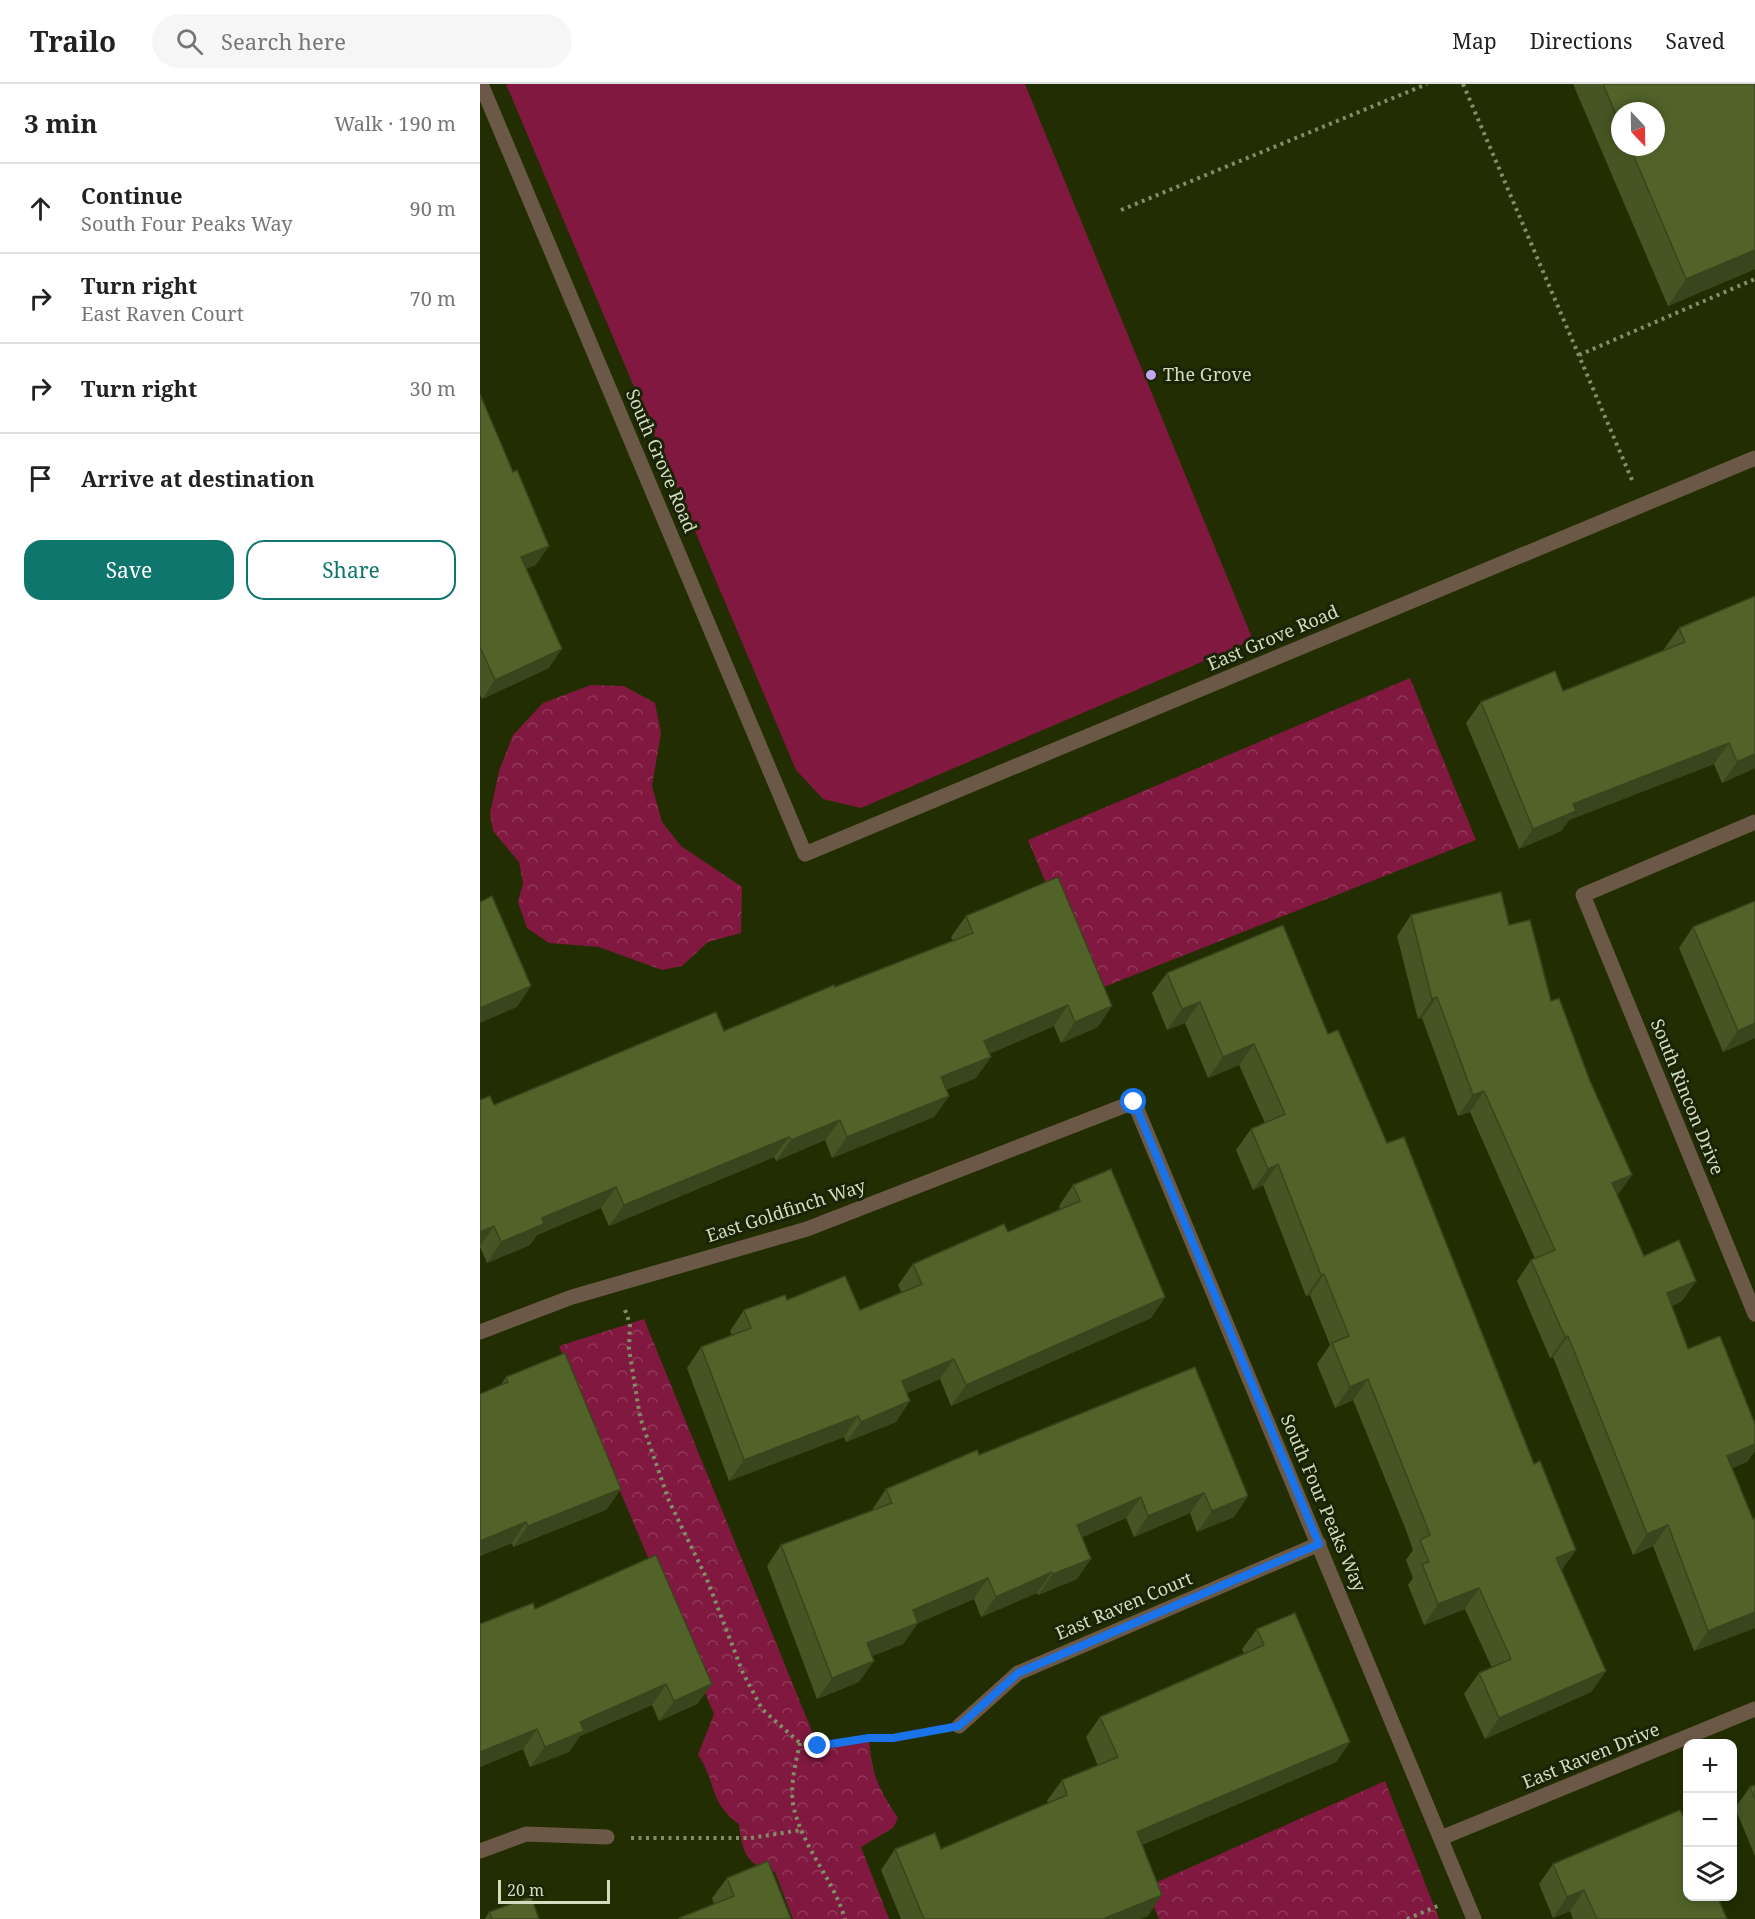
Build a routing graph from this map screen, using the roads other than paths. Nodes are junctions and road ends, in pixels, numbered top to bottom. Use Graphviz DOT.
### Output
graph roads {
  1 [pos="481,84"];
  2 [pos="1755,458"];
  3 [pos="1755,822"];
  4 [pos="805,854"];
  5 [pos="1134,1102"];
  6 [pos="1755,1314"];
  7 [pos="480,1332"];
  8 [pos="1319,1544"];
  9 [pos="1755,1709"];
  10 [pos="959,1726"];
  11 [pos="607,1837"];
  12 [pos="1441,1838"];
  13 [pos="480,1851"];
  14 [pos="1474,1919"];
  1 -- 4 [label="street, South Grove Road"];
  2 -- 4 [label="street, East Grove Road"];
  3 -- 6 [label="street, South Rincon Drive"];
  5 -- 7 [label="street, East Goldfinch Way"];
  5 -- 8 [label="street, South Four Peaks Way"];
  8 -- 10 [label="street, East Raven Court"];
  8 -- 12 [label="street, South Four Peaks Way"];
  9 -- 12 [label="street, East Raven Drive"];
  11 -- 13 [label="street"];
  12 -- 14 [label="street, South Four Peaks Way"];
}
